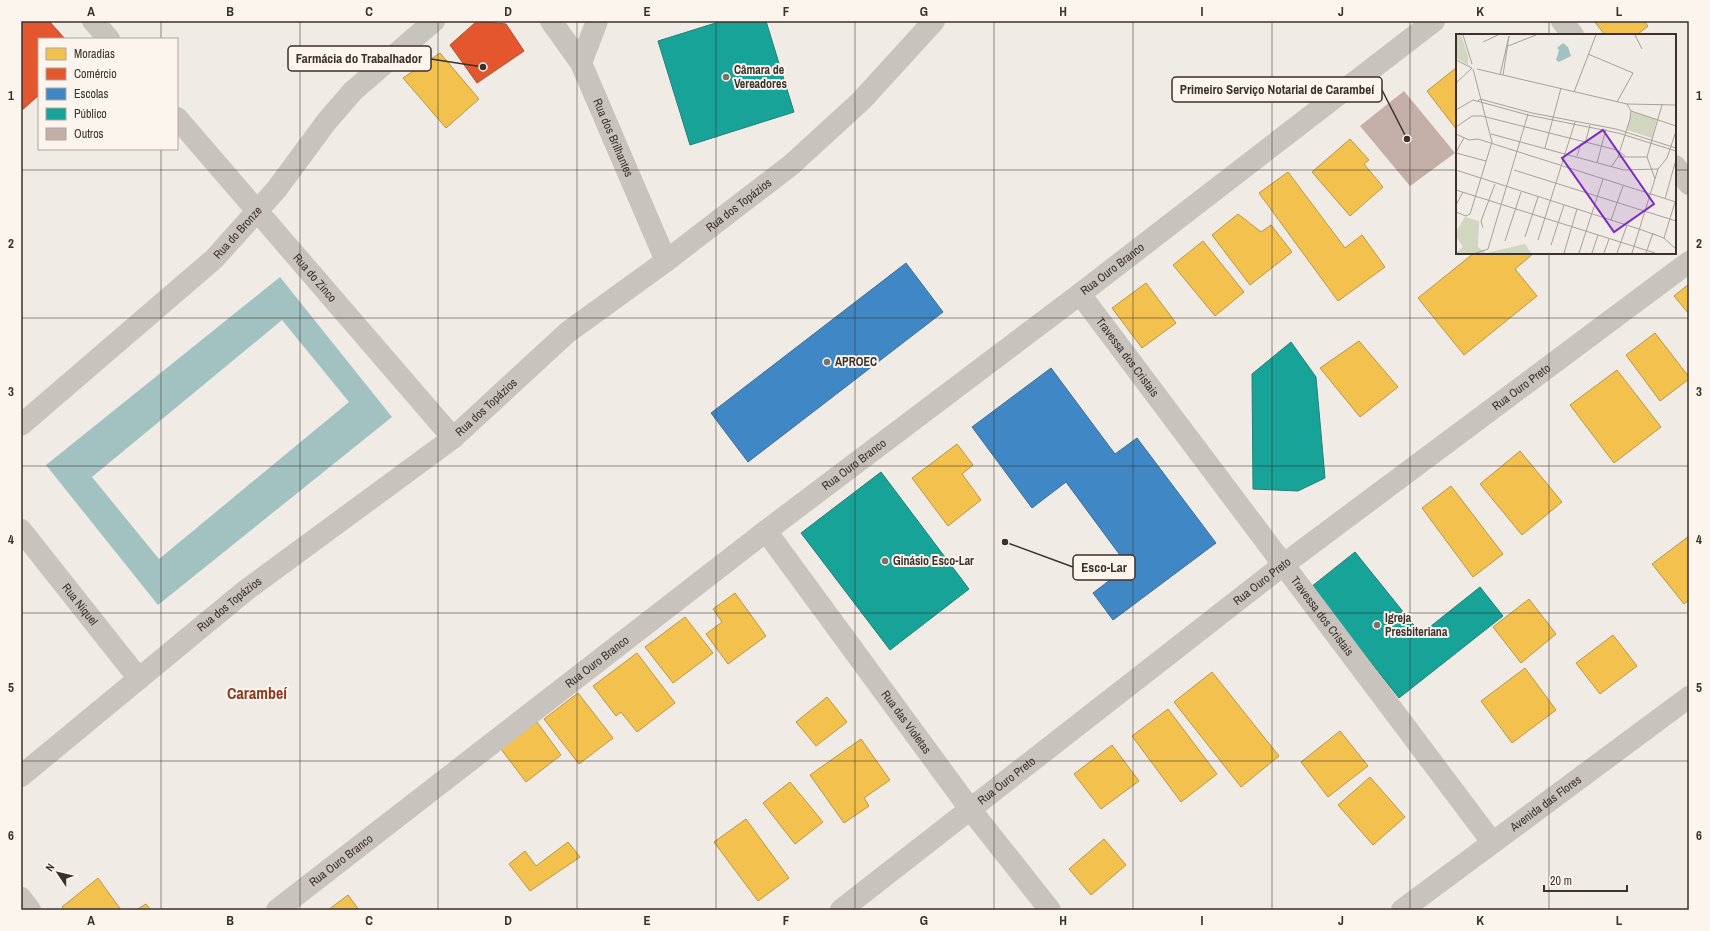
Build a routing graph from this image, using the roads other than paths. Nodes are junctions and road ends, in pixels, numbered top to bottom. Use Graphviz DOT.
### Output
graph roads {
  1 [pos="93,21"];
  2 [pos="434,21"];
  3 [pos="551,21"];
  4 [pos="597,21"];
  5 [pos="934,21"];
  6 [pos="1434,21"];
  7 [pos="1562,21"];
  8 [pos="1572,34"];
  9 [pos="108,38"];
  10 [pos="582,63"];
  11 [pos="178,119"];
  12 [pos="1676,167"];
  13 [pos="1689,184"];
  14 [pos="257,212"];
  15 [pos="666,261"];
  16 [pos="1689,262"];
  17 [pos="1080,294"];
  18 [pos="24,418"];
  19 [pos="453,438"];
  20 [pos="21,530"];
  21 [pos="766,531"];
  22 [pos="1283,565"];
  23 [pos="139,679"];
  24 [pos="1689,697"];
  25 [pos="21,776"];
  26 [pos="970,809"];
  27 [pos="1492,842"];
  28 [pos="21,898"];
  29 [pos="30,910"];
  30 [pos="277,910"];
  31 [pos="841,910"];
  32 [pos="1050,910"];
  33 [pos="1402,910"];
  1 -- 9 [label="street"];
  2 -- 14 [label="street, Rua do Bronze"];
  3 -- 10 [label="street, Rua dos Brilhantes"];
  4 -- 10 [label="street"];
  5 -- 15 [label="street, Rua dos Topázios"];
  6 -- 17 [label="street, Rua Ouro Branco"];
  7 -- 8 [label="street"];
  10 -- 15 [label="street, Rua dos Brilhantes"];
  11 -- 14 [label="street, Rua do Zinco"];
  12 -- 13 [label="street"];
  14 -- 18 [label="street, Rua do Bronze"];
  14 -- 19 [label="street, Rua do Zinco"];
  15 -- 19 [label="street, Rua dos Topázios"];
  16 -- 22 [label="street, Rua Ouro Preto"];
  17 -- 21 [label="street, Rua Ouro Branco"];
  17 -- 22 [label="street, Travessa dos Cristais"];
  19 -- 23 [label="street, Rua dos Topázios"];
  20 -- 23 [label="street, Rua Niquel"];
  21 -- 26 [label="street, Rua das Violetas"];
  21 -- 30 [label="street, Rua Ouro Branco"];
  22 -- 26 [label="street, Rua Ouro Preto"];
  22 -- 27 [label="street, Travessa dos Cristais"];
  23 -- 25 [label="street, Rua dos Topázios"];
  24 -- 27 [label="street, Avenida das Flores"];
  26 -- 31 [label="street, Rua Ouro Preto"];
  26 -- 32 [label="street, Rua das Violetas"];
  27 -- 33 [label="street, Avenida das Flores"];
  28 -- 29 [label="street"];
}
